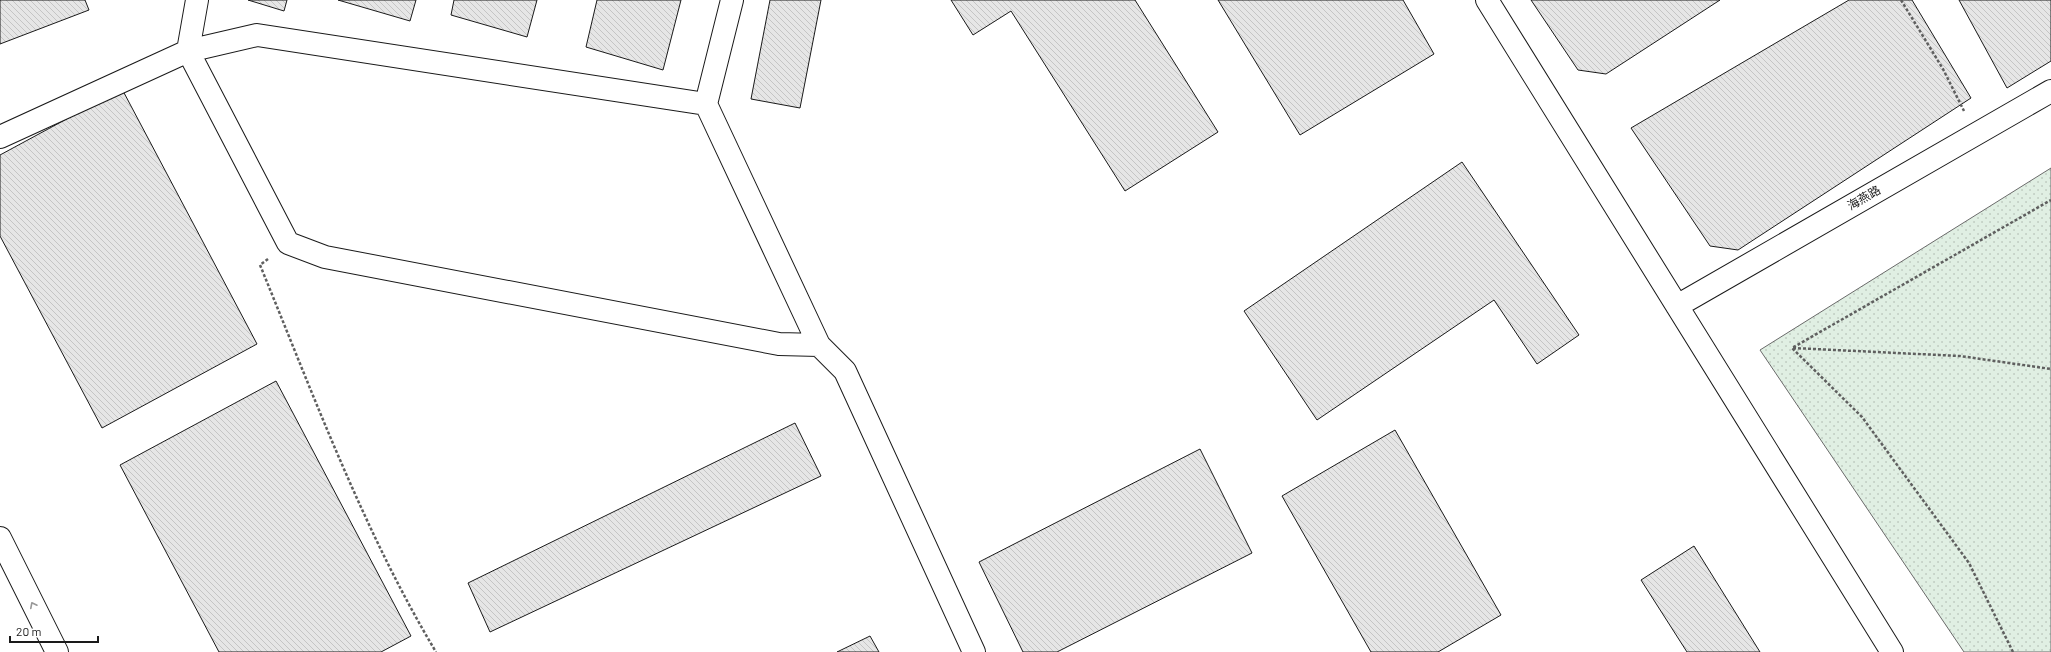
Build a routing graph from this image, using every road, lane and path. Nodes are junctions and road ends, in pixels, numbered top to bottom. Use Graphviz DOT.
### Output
graph roads {
  1 [pos="197,0"];
  2 [pos="732,0"];
  3 [pos="1487,0"];
  4 [pos="1901,0"];
  5 [pos="188,51"];
  6 [pos="2051,91"];
  7 [pos="706,104"];
  8 [pos="1976,134"];
  9 [pos="0,136"];
  10 [pos="2051,200"];
  11 [pos="288,243"];
  12 [pos="1677,306"];
  13 [pos="819,345"];
  14 [pos="1792,348"];
  15 [pos="2051,369"];
  16 [pos="0,538"];
  17 [pos="57,652"];
  18 [pos="436,652"];
  19 [pos="974,652"];
  20 [pos="1892,652"];
  21 [pos="2013,652"];
  1 -- 5 [label="street"];
  2 -- 7 [label="street"];
  3 -- 12 [label="street"];
  4 -- 8 [label="path"];
  5 -- 7 [label="street"];
  5 -- 9 [label="street"];
  5 -- 11 [label="street"];
  6 -- 8 [label="street, 海燕路"];
  7 -- 13 [label="street"];
  8 -- 12 [label="street, 海燕路"];
  10 -- 14 [label="path"];
  11 -- 13 [label="street"];
  11 -- 18 [label="path"];
  12 -- 20 [label="street"];
  13 -- 19 [label="street"];
  14 -- 15 [label="path"];
  14 -- 21 [label="path"];
  17 -- 16 [label="street, one-way"];
}
